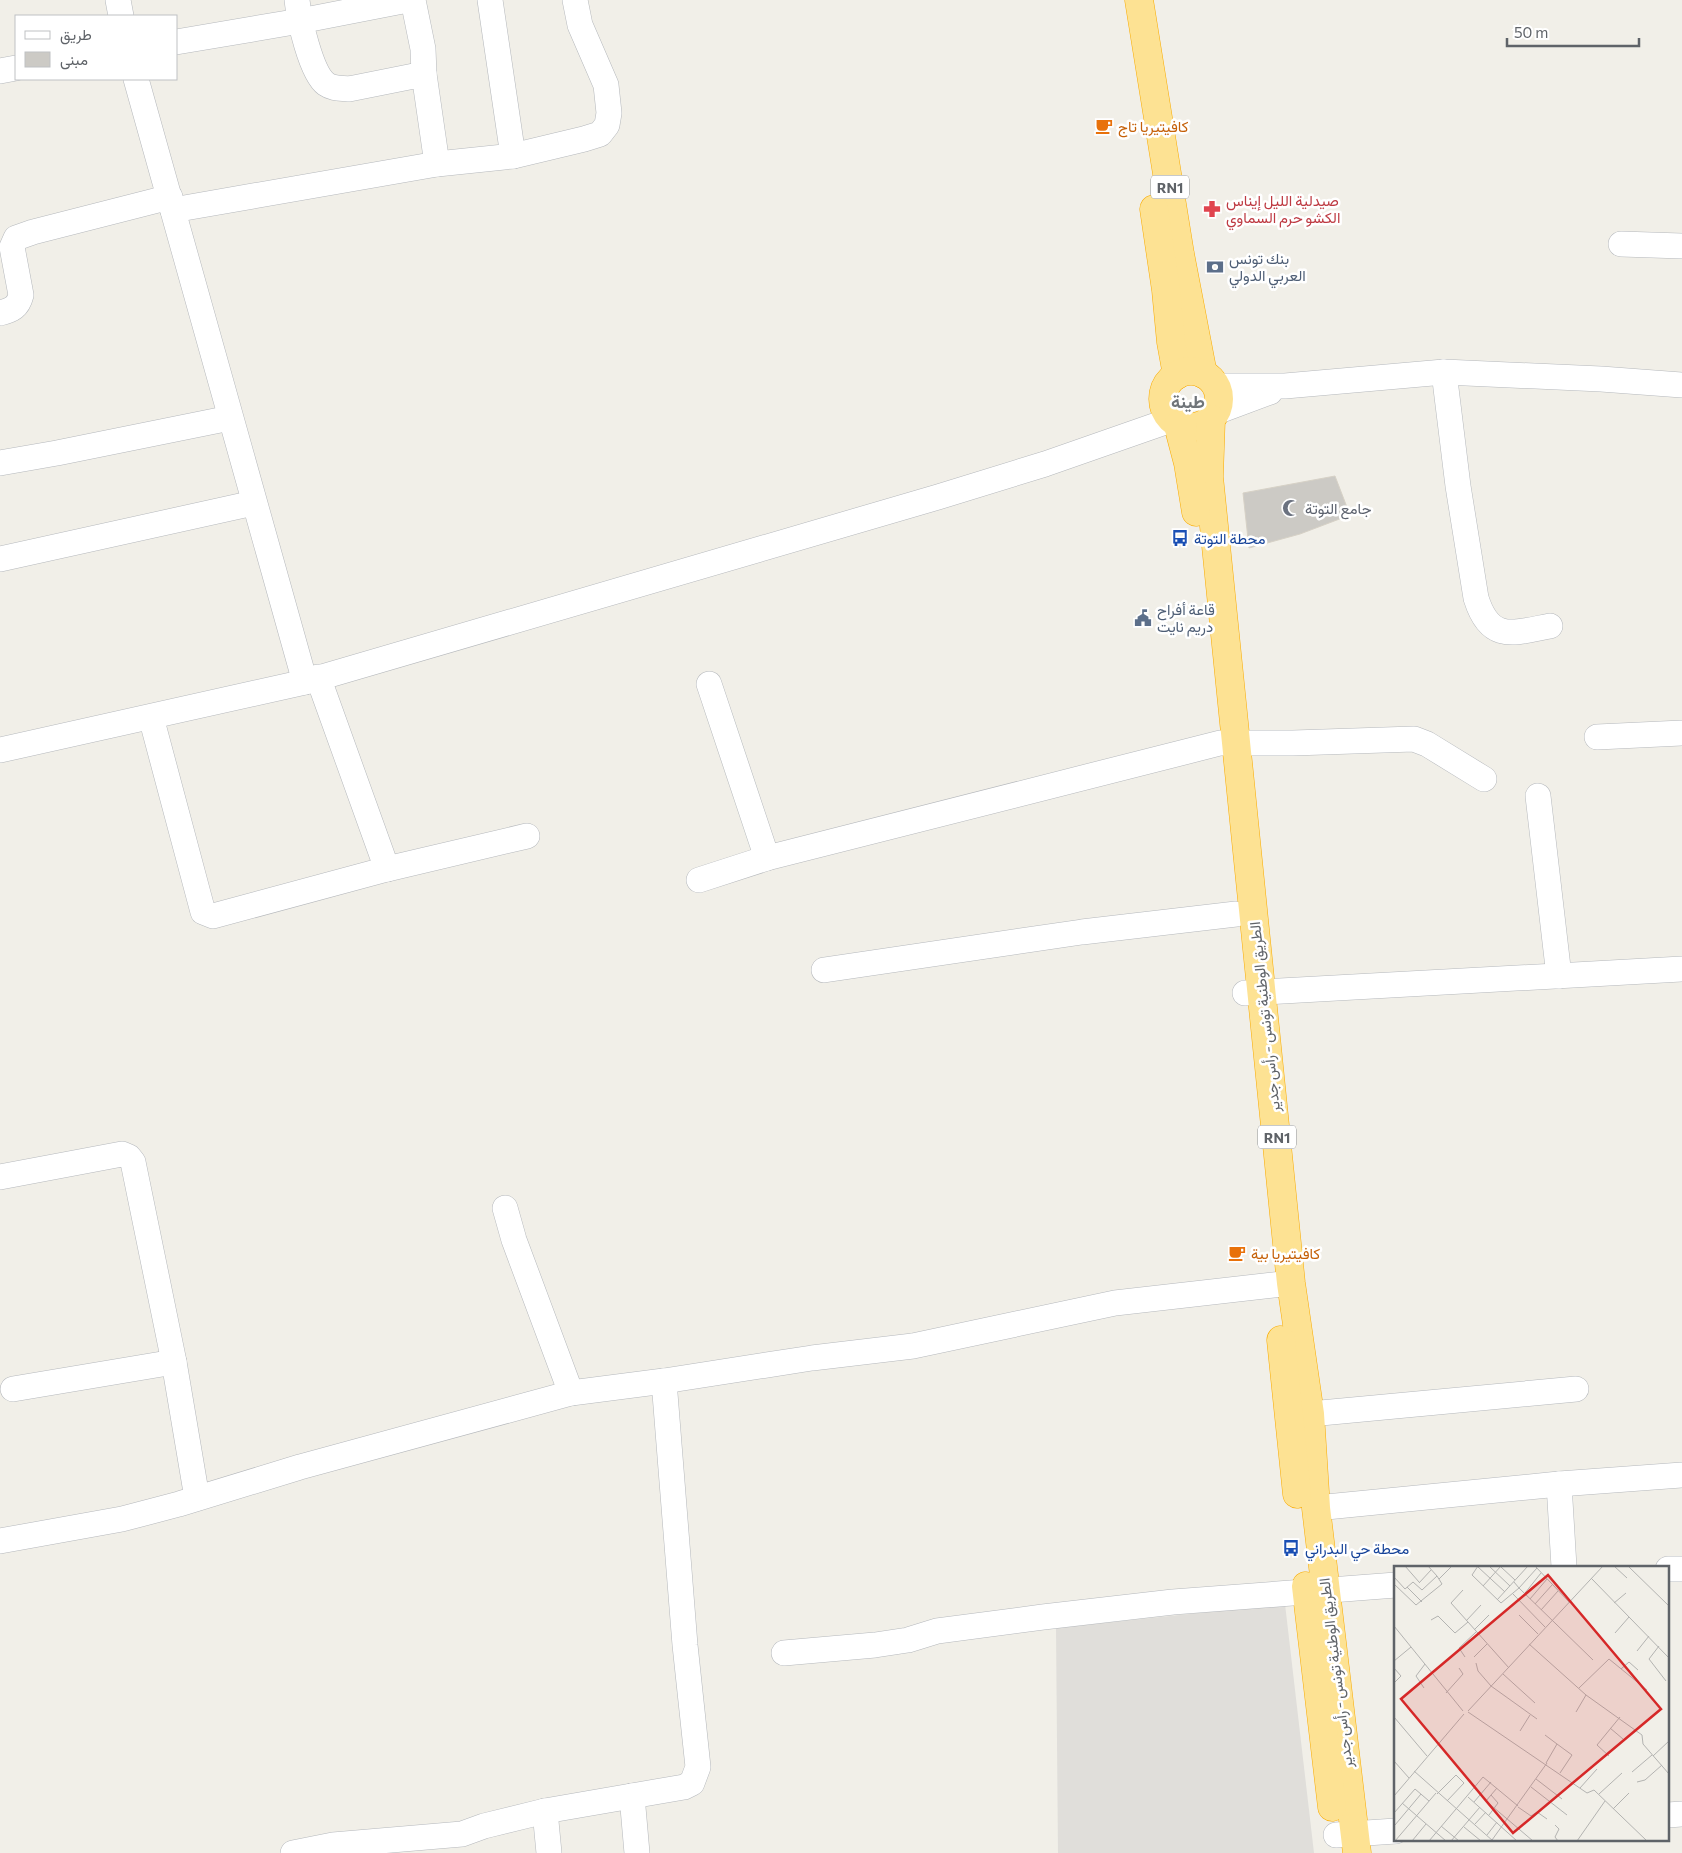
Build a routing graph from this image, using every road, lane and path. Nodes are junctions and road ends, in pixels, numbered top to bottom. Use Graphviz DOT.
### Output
graph roads {
  1 [pos="118,0"];
  2 [pos="408,0"];
  3 [pos="413,0"];
  4 [pos="490,0"];
  5 [pos="574,0"];
  6 [pos="1122,0"];
  7 [pos="1139,0"];
  8 [pos="298,11"];
  9 [pos="121,15"];
  10 [pos="178,41"];
  11 [pos="15,68"];
  12 [pos="0,71"];
  13 [pos="424,74"];
  14 [pos="136,80"];
  15 [pos="513,156"];
  16 [pos="438,164"];
  17 [pos="172,204"];
  18 [pos="1621,244"];
  19 [pos="1682,246"];
  20 [pos="0,313"];
  21 [pos="1444,372"];
  22 [pos="1682,385"];
  23 [pos="1205,393"];
  24 [pos="230,418"];
  25 [pos="1175,422"];
  26 [pos="0,463"];
  27 [pos="254,504"];
  28 [pos="0,559"];
  29 [pos="1550,626"];
  30 [pos="312,680"];
  31 [pos="709,684"];
  32 [pos="151,716"];
  33 [pos="1682,733"];
  34 [pos="1597,737"];
  35 [pos="1228,742"];
  36 [pos="0,750"];
  37 [pos="1484,779"];
  38 [pos="1538,796"];
  39 [pos="527,836"];
  40 [pos="767,858"];
  41 [pos="387,869"];
  42 [pos="699,880"];
  43 [pos="1236,914"];
  44 [pos="1682,969"];
  45 [pos="824,970"];
  46 [pos="1558,976"];
  47 [pos="1253,992"];
  48 [pos="0,1177"];
  49 [pos="505,1208"];
  50 [pos="1284,1284"];
  51 [pos="174,1362"];
  52 [pos="664,1381"];
  53 [pos="13,1389"];
  54 [pos="1576,1389"];
  55 [pos="571,1392"];
  56 [pos="1310,1414"];
  57 [pos="1682,1475"];
  58 [pos="1559,1484"];
  59 [pos="196,1498"];
  60 [pos="1316,1508"];
  61 [pos="0,1541"];
  62 [pos="1564,1566"];
  63 [pos="1394,1586"];
  64 [pos="1316,1592"];
  65 [pos="784,1653"];
  66 [pos="632,1796"];
  67 [pos="545,1811"];
  68 [pos="1394,1831"];
  69 [pos="1346,1843"];
  70 [pos="293,1853"];
  71 [pos="549,1853"];
  72 [pos="637,1853"];
  1 -- 9 [label="street"];
  2 -- 8 [label="street"];
  3 -- 13 [label="street"];
  4 -- 15 [label="street"];
  5 -- 15 [label="street"];
  6 -- 23 [label="highway, الطريق الوطنية تونس - رأس جدير / RN1"];
  7 -- 23 [label="highway, الطريق الوطنية تونس - رأس جدير / RN1"];
  8 -- 10 [label="street"];
  8 -- 13 [label="street"];
  11 -- 12 [label="street"];
  13 -- 16 [label="street"];
  14 -- 17 [label="street"];
  15 -- 16 [label="street"];
  16 -- 17 [label="street"];
  17 -- 20 [label="street"];
  17 -- 24 [label="street"];
  18 -- 19 [label="street"];
  21 -- 22 [label="street"];
  21 -- 23 [label="street"];
  21 -- 29 [label="street"];
  23 -- 25 [label="highway"];
  23 -- 25 [label="highway, RN1"];
  23 -- 35 [label="highway, الطريق الوطنية تونس - رأس جدير / RN1"];
  24 -- 26 [label="street"];
  24 -- 27 [label="street"];
  25 -- 30 [label="street"];
  25 -- 35 [label="highway, الطريق الوطنية تونس - رأس جدير / RN1"];
  27 -- 28 [label="street"];
  27 -- 30 [label="street"];
  30 -- 32 [label="street"];
  30 -- 41 [label="street"];
  31 -- 40 [label="street"];
  32 -- 36 [label="street"];
  32 -- 41 [label="street"];
  33 -- 34 [label="street"];
  35 -- 37 [label="street"];
  35 -- 40 [label="street"];
  35 -- 43 [label="highway, الطريق الوطنية تونس - رأس جدير / RN1"];
  35 -- 47 [label="highway, الطريق الوطنية تونس - رأس جدير / RN1"];
  38 -- 46 [label="street"];
  39 -- 41 [label="street"];
  40 -- 42 [label="street"];
  43 -- 45 [label="street"];
  43 -- 47 [label="highway, الطريق الوطنية تونس - رأس جدير / RN1"];
  44 -- 46 [label="street"];
  46 -- 47 [label="street"];
  47 -- 50 [label="highway, الطريق الوطنية تونس - رأس جدير / RN1"];
  48 -- 51 [label="street"];
  49 -- 55 [label="street"];
  50 -- 52 [label="street"];
  50 -- 56 [label="highway, الطريق الوطنية تونس - رأس جدير / RN1"];
  50 -- 64 [label="highway, الطريق الوطنية تونس - رأس جدير / RN1"];
  51 -- 53 [label="street"];
  51 -- 59 [label="street"];
  52 -- 55 [label="street"];
  52 -- 66 [label="street"];
  54 -- 56 [label="street"];
  55 -- 59 [label="street"];
  56 -- 60 [label="highway, الطريق الوطنية تونس - رأس جدير / RN1"];
  57 -- 58 [label="street"];
  58 -- 60 [label="street"];
  58 -- 62 [label="street"];
  59 -- 61 [label="street"];
  60 -- 64 [label="highway, الطريق الوطنية تونس - رأس جدير / RN1"];
  63 -- 64 [label="street"];
  64 -- 65 [label="street"];
  64 -- 69 [label="highway, الطريق الوطنية تونس - رأس جدير / RN1"];
  66 -- 67 [label="street"];
  66 -- 72 [label="street"];
  67 -- 70 [label="street"];
  67 -- 71 [label="street"];
  68 -- 69 [label="street"];
}
